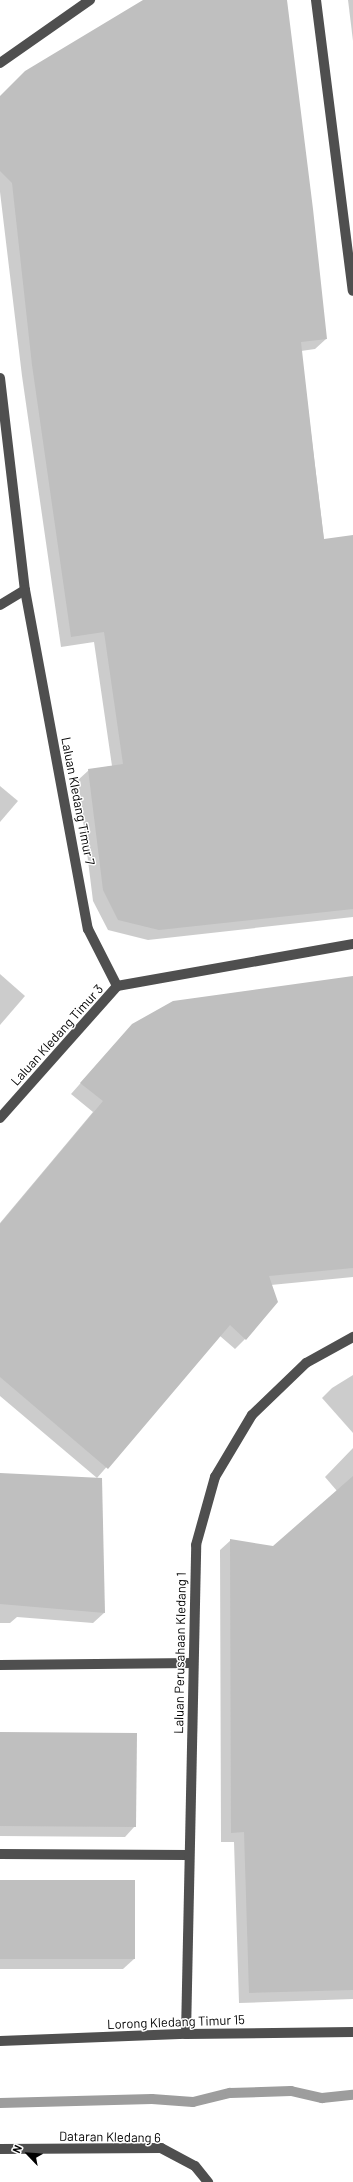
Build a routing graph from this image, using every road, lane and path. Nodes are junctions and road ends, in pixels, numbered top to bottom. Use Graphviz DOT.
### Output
graph roads {
  1 [pos="90,0"];
  2 [pos="316,0"];
  3 [pos="0,63"];
  4 [pos="353,291"];
  5 [pos="0,378"];
  6 [pos="25,590"];
  7 [pos="0,605"];
  8 [pos="353,944"];
  9 [pos="117,986"];
  10 [pos="0,1118"];
  11 [pos="353,1337"];
  12 [pos="193,1662"];
  13 [pos="0,1665"];
  14 [pos="0,1854"];
  15 [pos="190,1855"];
  16 [pos="353,2032"];
  17 [pos="186,2034"];
  18 [pos="0,2041"];
  19 [pos="0,2149"];
  20 [pos="208,2182"];
  1 -- 3 [label="street"];
  2 -- 4 [label="street"];
  5 -- 6 [label="street, Laluan Kledang Timur 7"];
  6 -- 7 [label="street"];
  6 -- 9 [label="street, Laluan Kledang Timur 7"];
  8 -- 9 [label="street"];
  9 -- 10 [label="street, Laluan Kledang Timur 3"];
  11 -- 12 [label="street, Laluan Perusahaan Kledang 1"];
  12 -- 13 [label="street"];
  12 -- 15 [label="street, Laluan Perusahaan Kledang 1"];
  14 -- 15 [label="street"];
  15 -- 17 [label="street, Laluan Perusahaan Kledang 1"];
  16 -- 17 [label="street, Lorong Kledang Timur 15"];
  17 -- 18 [label="street, Lorong Kledang Timur 15"];
  19 -- 20 [label="street, Dataran Kledang 6"];
}
